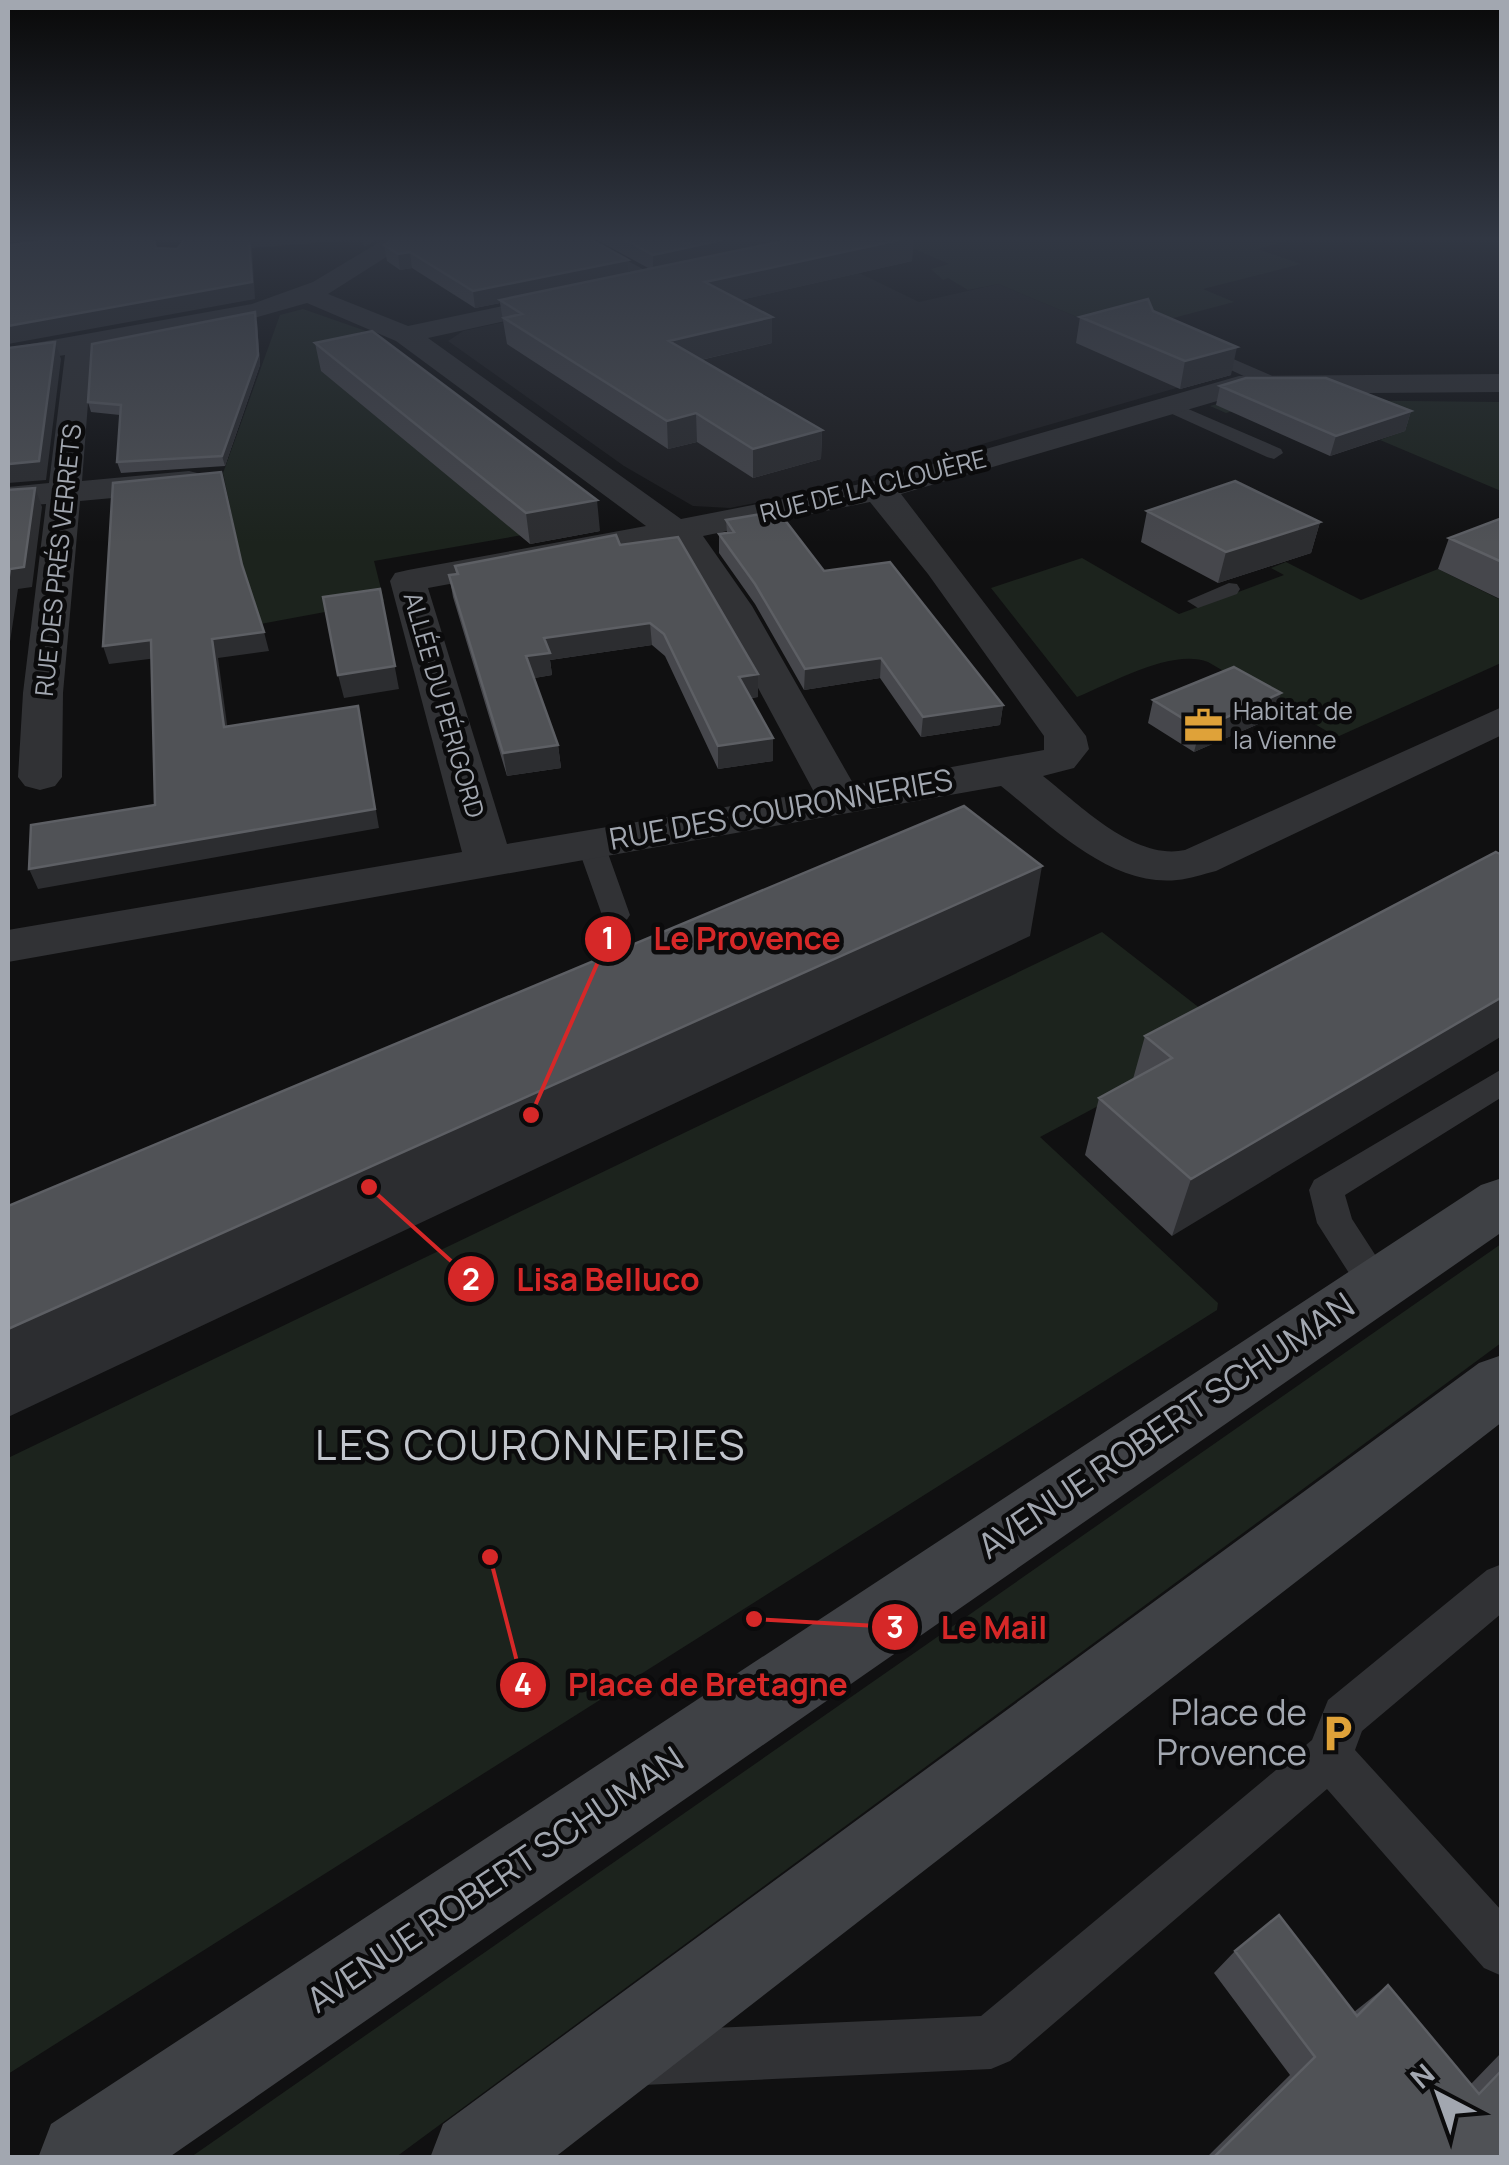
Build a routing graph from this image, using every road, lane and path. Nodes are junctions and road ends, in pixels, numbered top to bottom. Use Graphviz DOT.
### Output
graph roads {
  1 [pos="91,341"];
  2 [pos="414,341"];
  3 [pos="1180,341"];
  4 [pos="75,344"];
  5 [pos="8,356"];
  6 [pos="1271,382"];
  7 [pos="1502,383"];
  8 [pos="1165,404"];
  9 [pos="1274,452"];
  10 [pos="217,478"];
  11 [pos="876,490"];
  12 [pos="67,492"];
  13 [pos="8,497"];
  14 [pos="676,531"];
  15 [pos="1229,589"];
  16 [pos="1198,601"];
  17 [pos="25,695"];
  18 [pos="1502,719"];
  19 [pos="1010,771"];
  20 [pos="40,776"];
  21 [pos="841,800"];
  22 [pos="590,842"];
  23 [pos="488,860"];
  24 [pos="616,915"];
  25 [pos="8,946"];
  26 [pos="1502,1081"];
  27 [pos="1502,1200"];
  28 [pos="1376,1284"];
  29 [pos="1502,1383"];
  30 [pos="1502,1584"];
  31 [pos="1330,1756"];
  32 [pos="1502,1950"];
  33 [pos="608,2060"];
  34 [pos="491,2153"];
  35 [pos="85,2158"];
  1 -- 4 [label="street"];
  2 -- 14 [label="street"];
  3 -- 6 [label="lane"];
  4 -- 5 [label="street"];
  4 -- 12 [label="street, RUE DES PRÉS VERRETS"];
  6 -- 7 [label="street, RUE DE LA CLOUÈRE"];
  6 -- 8 [label="street, RUE DE LA CLOUÈRE"];
  8 -- 9 [label="lane"];
  8 -- 11 [label="street, RUE DE LA CLOUÈRE"];
  10 -- 12 [label="street"];
  11 -- 14 [label="street, RUE DE LA CLOUÈRE"];
  11 -- 19 [label="street, RUE DES COURONNERIES"];
  12 -- 13 [label="street"];
  12 -- 17 [label="street, RUE DES PRÉS VERRETS"];
  14 -- 21 [label="street"];
  14 -- 23 [label="street, ALLÉE DU PÉRIGORD"];
  15 -- 16 [label="lane"];
  17 -- 20 [label="street, RUE DES PRÉS VERRETS"];
  18 -- 19 [label="street"];
  19 -- 21 [label="street, RUE DES COURONNERIES"];
  21 -- 22 [label="street, RUE DES COURONNERIES"];
  22 -- 23 [label="street, RUE DES COURONNERIES"];
  22 -- 24 [label="lane"];
  23 -- 25 [label="street, RUE DES COURONNERIES"];
  26 -- 28 [label="lane"];
  27 -- 28 [label="main road, AVENUE ROBERT SCHUMAN"];
  28 -- 35 [label="main road, AVENUE ROBERT SCHUMAN"];
  29 -- 33 [label="main road"];
  30 -- 31 [label="lane"];
  31 -- 32 [label="lane"];
  31 -- 33 [label="lane"];
  33 -- 34 [label="main road"];
}
